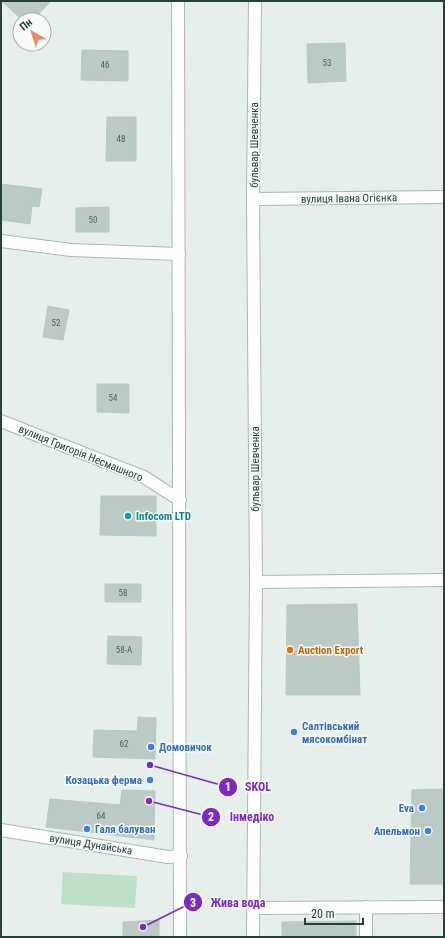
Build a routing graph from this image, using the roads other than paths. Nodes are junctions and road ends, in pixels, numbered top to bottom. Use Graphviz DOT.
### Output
graph roads {
  1 [pos="178,1"];
  2 [pos="255,1"];
  3 [pos="444,197"];
  4 [pos="253,198"];
  5 [pos="1,241"];
  6 [pos="179,254"];
  7 [pos="1,421"];
  8 [pos="180,500"];
  9 [pos="444,580"];
  10 [pos="256,582"];
  11 [pos="1,830"];
  12 [pos="181,856"];
  13 [pos="366,907"];
  14 [pos="444,907"];
  15 [pos="253,908"];
  16 [pos="180,937"];
  17 [pos="253,937"];
  18 [pos="366,937"];
  1 -- 6 [label="street"];
  2 -- 4 [label="street, бульвар Шевченка"];
  3 -- 4 [label="street, вулиця Івана Огієнка"];
  4 -- 10 [label="street, бульвар Шевченка"];
  5 -- 6 [label="street"];
  6 -- 8 [label="street"];
  7 -- 8 [label="street, вулиця Григорія Несмашного"];
  8 -- 12 [label="street"];
  9 -- 10 [label="street"];
  10 -- 15 [label="street, бульвар Шевченка"];
  11 -- 12 [label="street, вулиця Дунайська"];
  12 -- 16 [label="street"];
  13 -- 14 [label="street"];
  13 -- 15 [label="street"];
  13 -- 18 [label="street"];
  15 -- 17 [label="street, бульвар Шевченка"];
}
